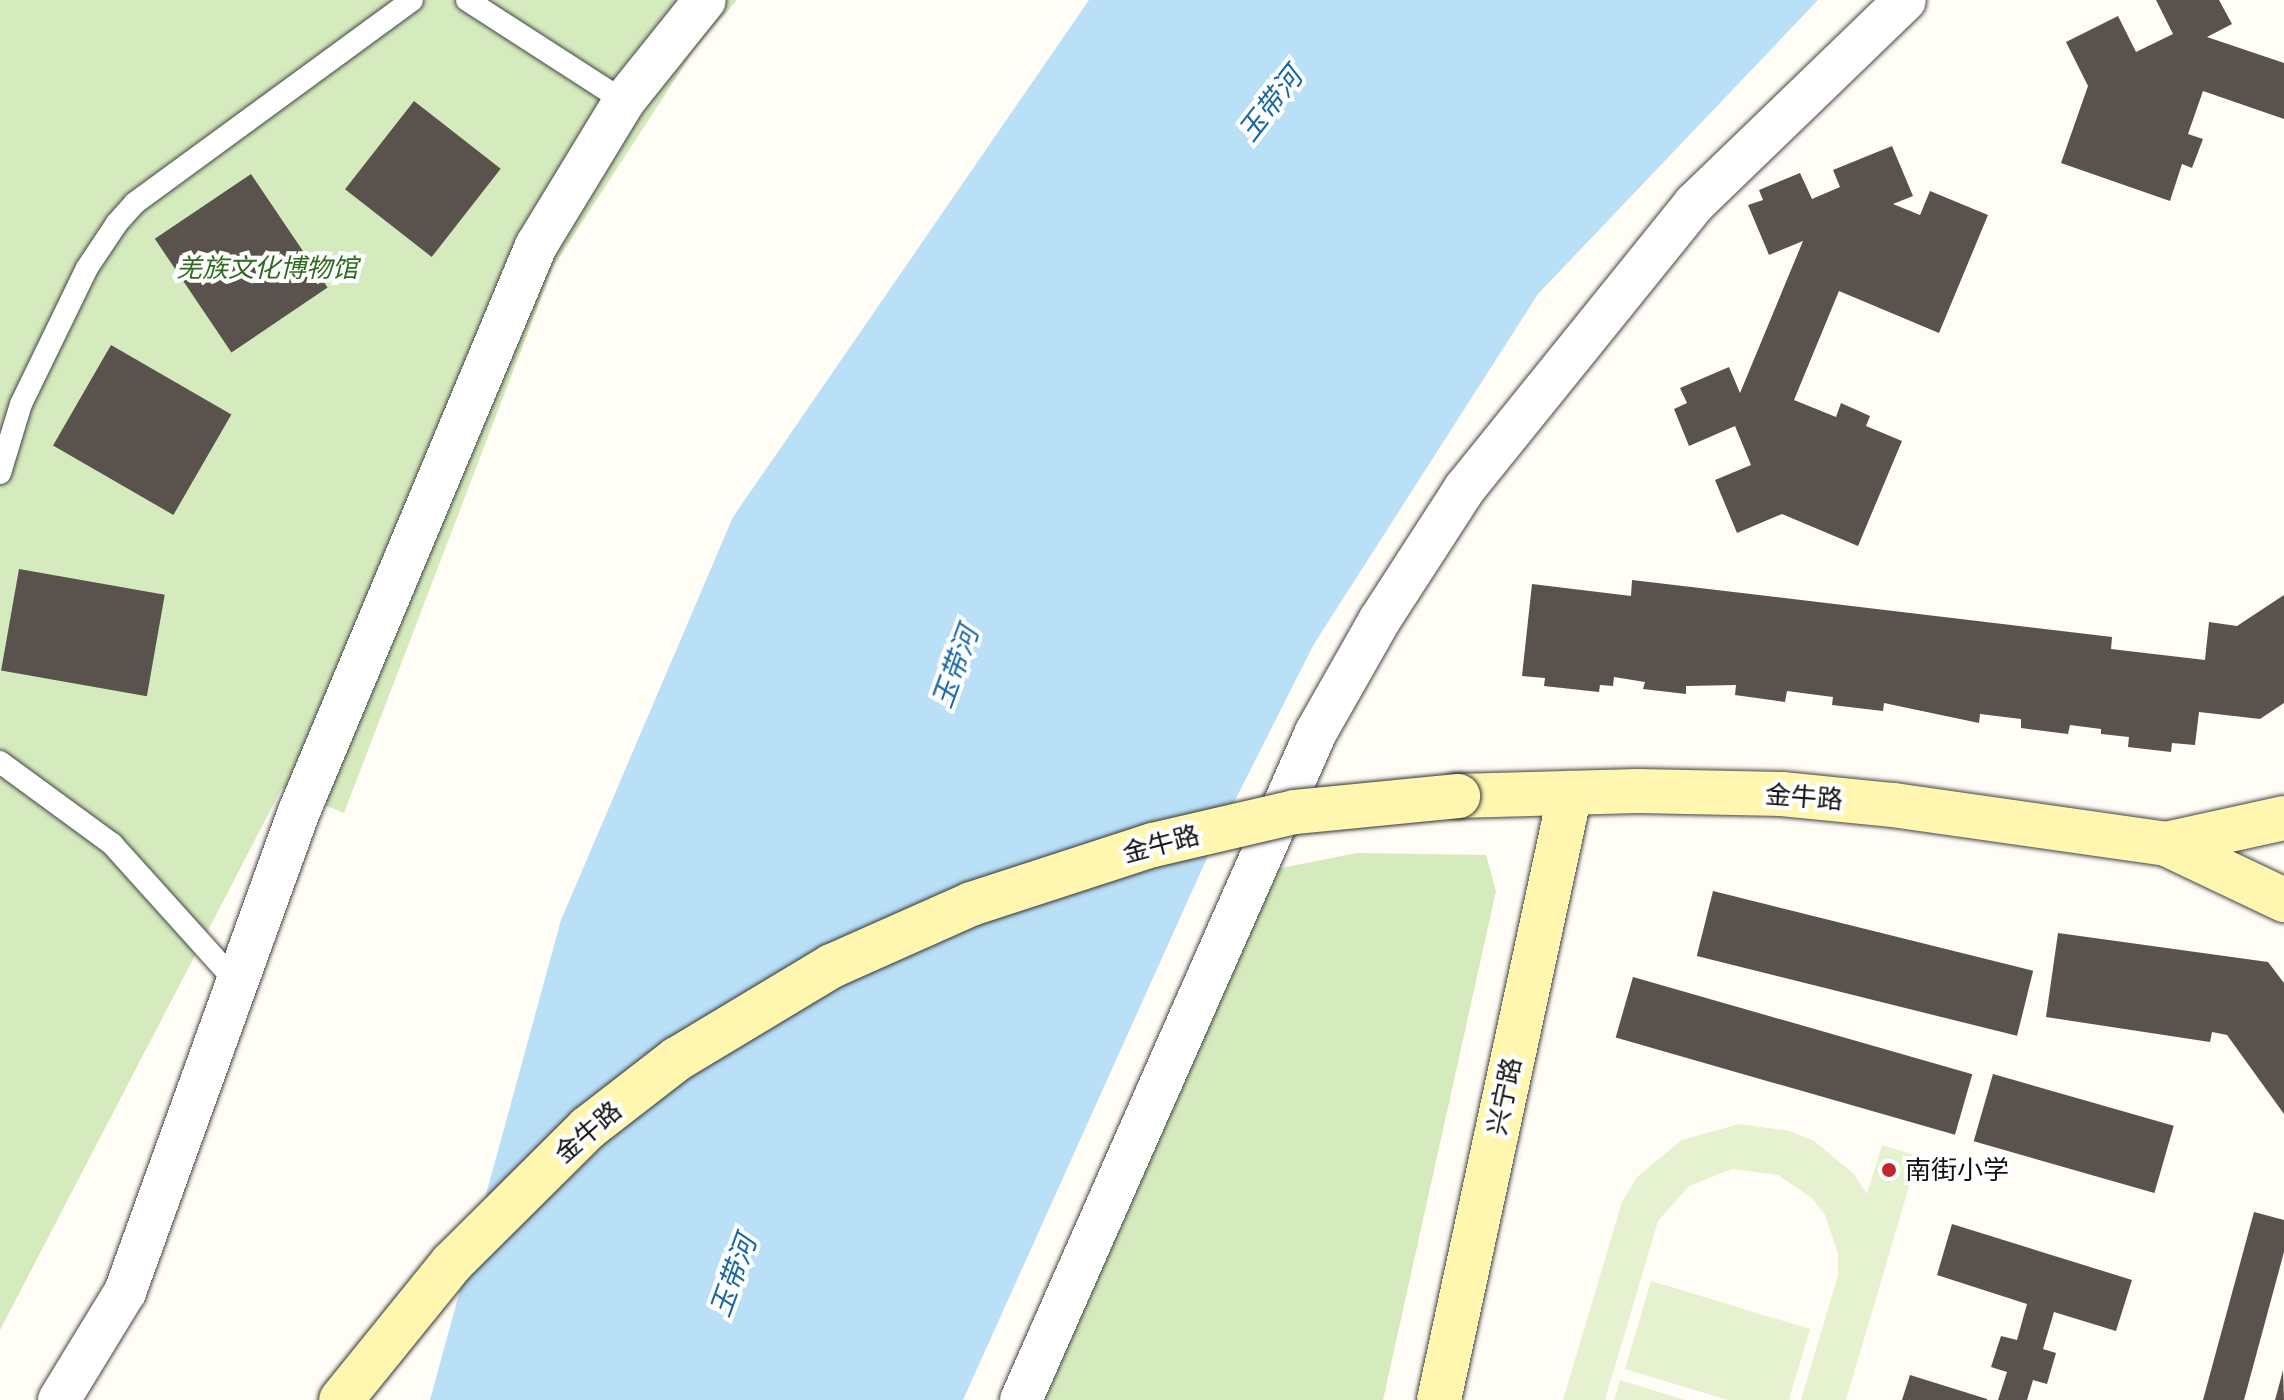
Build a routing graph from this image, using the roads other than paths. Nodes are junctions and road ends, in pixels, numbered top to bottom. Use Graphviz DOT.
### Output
graph roads {
  1 [pos="412,0"];
  2 [pos="467,0"];
  3 [pos="705,0"];
  4 [pos="1905,0"];
  5 [pos="624,101"];
  6 [pos="0,473"];
  7 [pos="0,762"];
  8 [pos="1570,793"];
  9 [pos="2284,818"];
  10 [pos="2166,844"];
  11 [pos="2284,900"];
  12 [pos="237,983"];
  13 [pos="59,1400"];
  14 [pos="341,1400"];
  15 [pos="1021,1400"];
  16 [pos="1439,1400"];
  1 -- 6 [label="lane"];
  2 -- 5 [label="lane"];
  3 -- 5 [label="street"];
  4 -- 15 [label="street"];
  5 -- 12 [label="street"];
  7 -- 12 [label="lane"];
  8 -- 10 [label="main road, 金牛路"];
  8 -- 14 [label="main road, 金牛路, bridge"];
  8 -- 16 [label="main road, 兴宁路"];
  9 -- 10 [label="main road"];
  10 -- 11 [label="main road"];
  12 -- 13 [label="street"];
}
